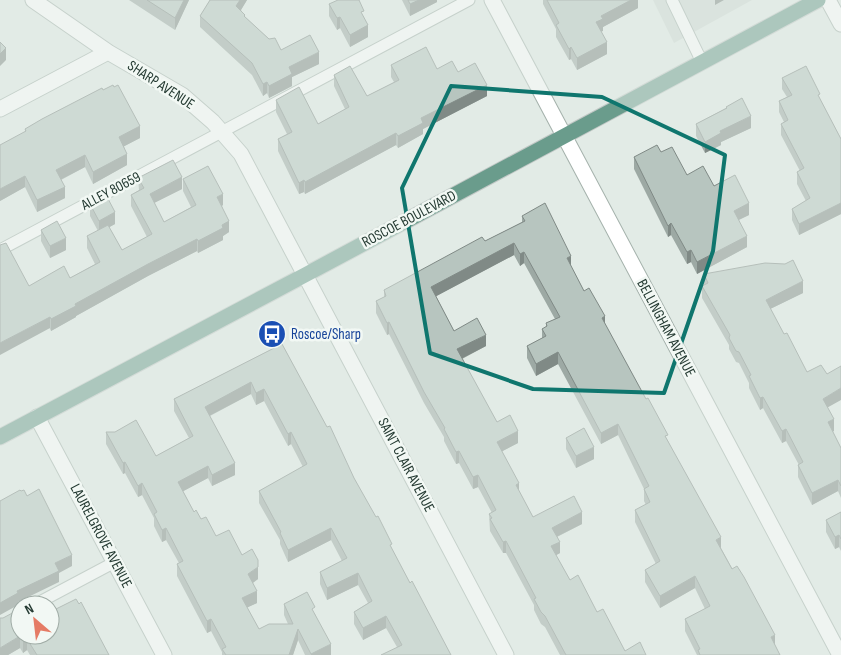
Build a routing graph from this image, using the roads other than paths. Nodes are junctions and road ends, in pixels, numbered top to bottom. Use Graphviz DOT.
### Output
graph roads {
  1 [pos="33,0"];
  2 [pos="469,0"];
  3 [pos="492,0"];
  4 [pos="672,0"];
  5 [pos="828,0"];
  6 [pos="814,1"];
  7 [pos="841,24"];
  8 [pos="108,52"];
  9 [pos="702,62"];
  10 [pos="0,109"];
  11 [pos="221,131"];
  12 [pos="564,135"];
  13 [pos="0,250"];
  14 [pos="305,275"];
  15 [pos="37,417"];
  16 [pos="0,436"];
  17 [pos="115,562"];
  18 [pos="53,595"];
  19 [pos="164,655"];
  20 [pos="506,655"];
  21 [pos="840,655"];
  1 -- 8 [label="street, SHARP AVENUE"];
  2 -- 11 [label="lane, ALLEY 80659"];
  3 -- 12 [label="street, BELLINGHAM AVENUE"];
  4 -- 9 [label="lane"];
  5 -- 7 [label="street"];
  6 -- 9 [label="main road, ROSCOE BOULEVARD"];
  8 -- 10 [label="street"];
  8 -- 11 [label="street, SHARP AVENUE"];
  9 -- 12 [label="main road, ROSCOE BOULEVARD"];
  11 -- 13 [label="lane, ALLEY 80659"];
  11 -- 14 [label="street, SHARP AVENUE"];
  12 -- 14 [label="main road, ROSCOE BOULEVARD"];
  12 -- 21 [label="street, BELLINGHAM AVENUE"];
  14 -- 15 [label="main road, ROSCOE BOULEVARD"];
  14 -- 20 [label="street, SAINT CLAIR AVENUE"];
  15 -- 16 [label="main road, ROSCOE BOULEVARD"];
  15 -- 17 [label="street, LAURELGROVE AVENUE"];
  17 -- 18 [label="lane"];
  17 -- 19 [label="street, LAURELGROVE AVENUE"];
}
